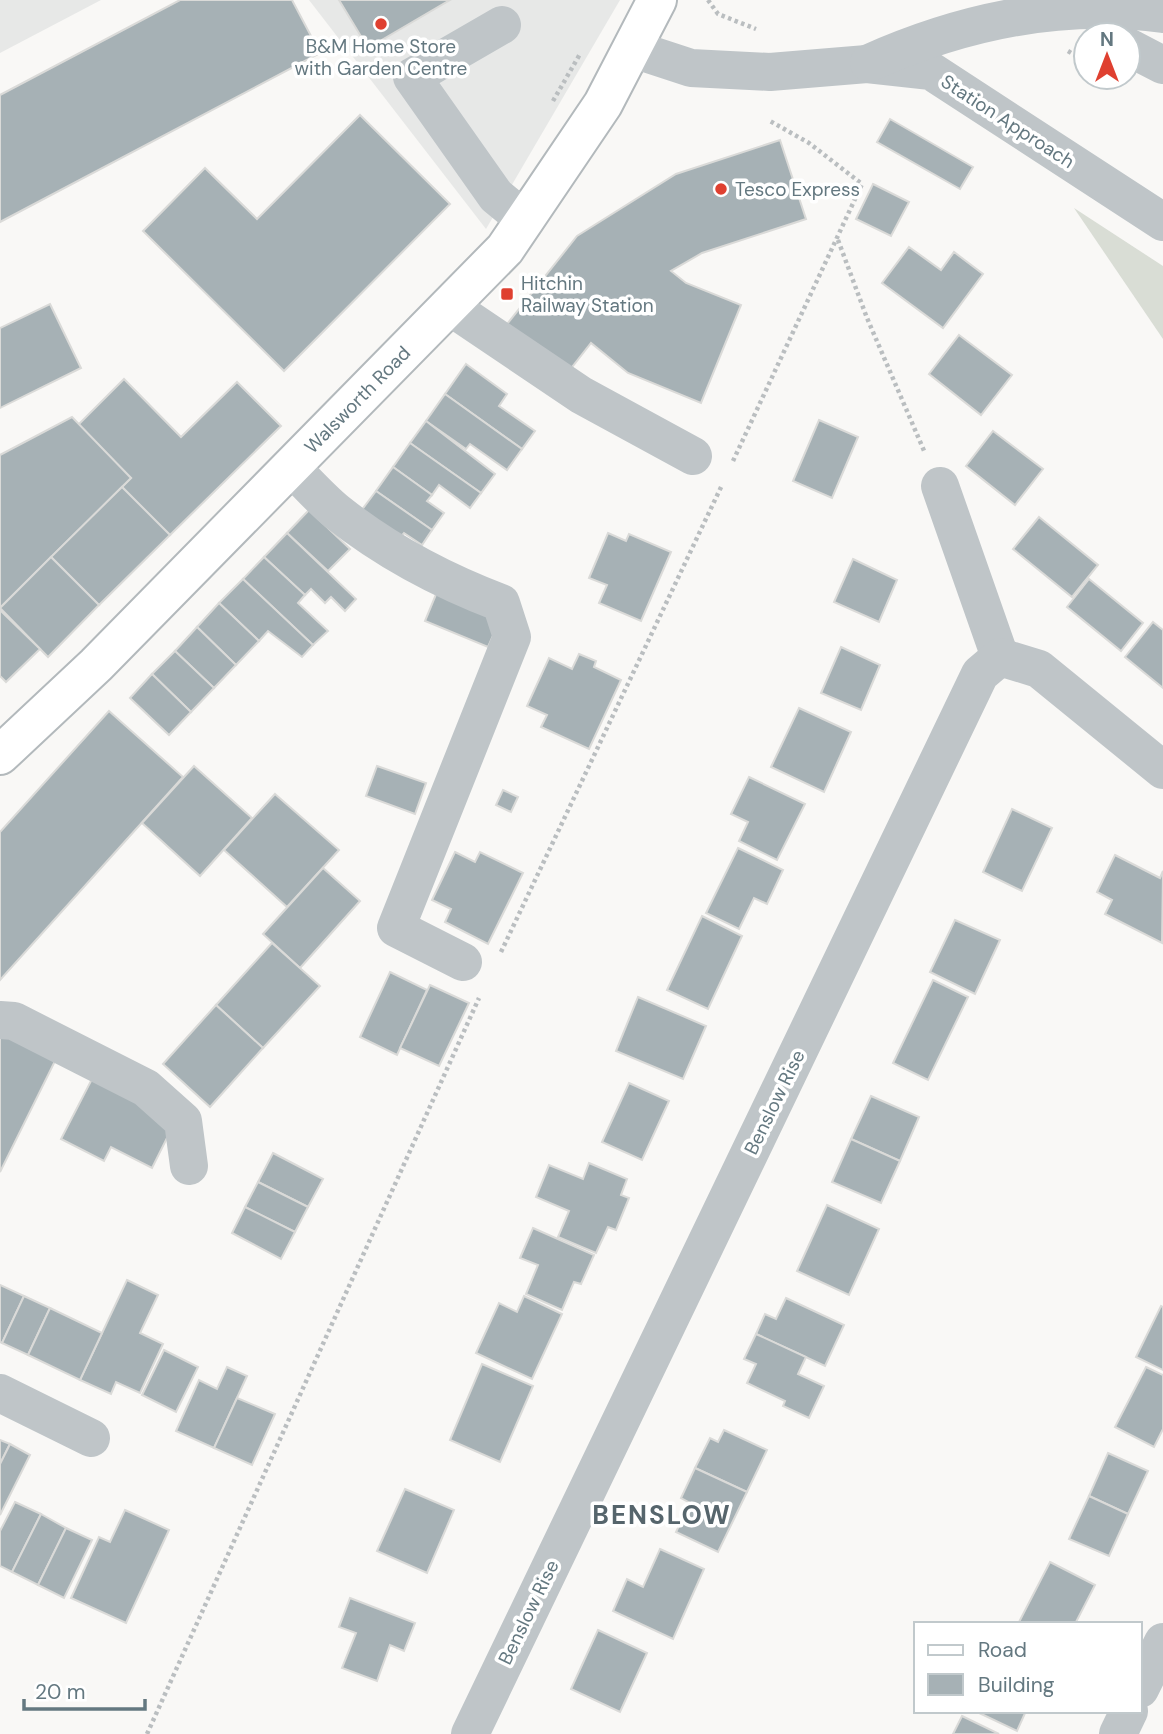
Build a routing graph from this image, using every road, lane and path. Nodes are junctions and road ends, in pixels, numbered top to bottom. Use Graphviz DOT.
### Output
graph roads {
  1 [pos="657,0"];
  2 [pos="708,0"];
  3 [pos="1058,9"];
  4 [pos="1163,13"];
  5 [pos="1080,21"];
  6 [pos="502,25"];
  7 [pos="760,30"];
  8 [pos="633,49"];
  9 [pos="1142,54"];
  10 [pos="867,64"];
  11 [pos="1163,65"];
  12 [pos="771,121"];
  13 [pos="525,220"];
  14 [pos="1163,222"];
  15 [pos="449,306"];
  16 [pos="693,456"];
  17 [pos="291,467"];
  18 [pos="940,486"];
  19 [pos="1000,657"];
  20 [pos="0,755"];
  21 [pos="1163,770"];
  22 [pos="463,962"];
  23 [pos="0,1020"];
  24 [pos="189,1166"];
  25 [pos="0,1393"];
  26 [pos="91,1438"];
  27 [pos="1163,1642"];
  28 [pos="1142,1685"];
  29 [pos="1128,1713"];
  30 [pos="470,1734"];
  31 [pos="1118,1734"];
  1 -- 8 [label="main road, Walsworth Road"];
  2 -- 7 [label="path"];
  3 -- 4 [label="street"];
  3 -- 5 [label="street"];
  3 -- 10 [label="street"];
  6 -- 13 [label="street"];
  8 -- 10 [label="street, Station Approach"];
  8 -- 13 [label="main road, Walsworth Road"];
  9 -- 11 [label="street"];
  10 -- 14 [label="street, Station Approach"];
  12 -- 18 [label="path"];
  13 -- 15 [label="main road, Walsworth Road"];
  15 -- 16 [label="street"];
  15 -- 17 [label="main road, Walsworth Road"];
  17 -- 20 [label="main road, Walsworth Road"];
  17 -- 22 [label="street"];
  18 -- 19 [label="street"];
  19 -- 21 [label="street"];
  19 -- 30 [label="street, Benslow Rise"];
  23 -- 24 [label="street"];
  25 -- 26 [label="street"];
  27 -- 28 [label="street"];
  29 -- 31 [label="street"];
}
